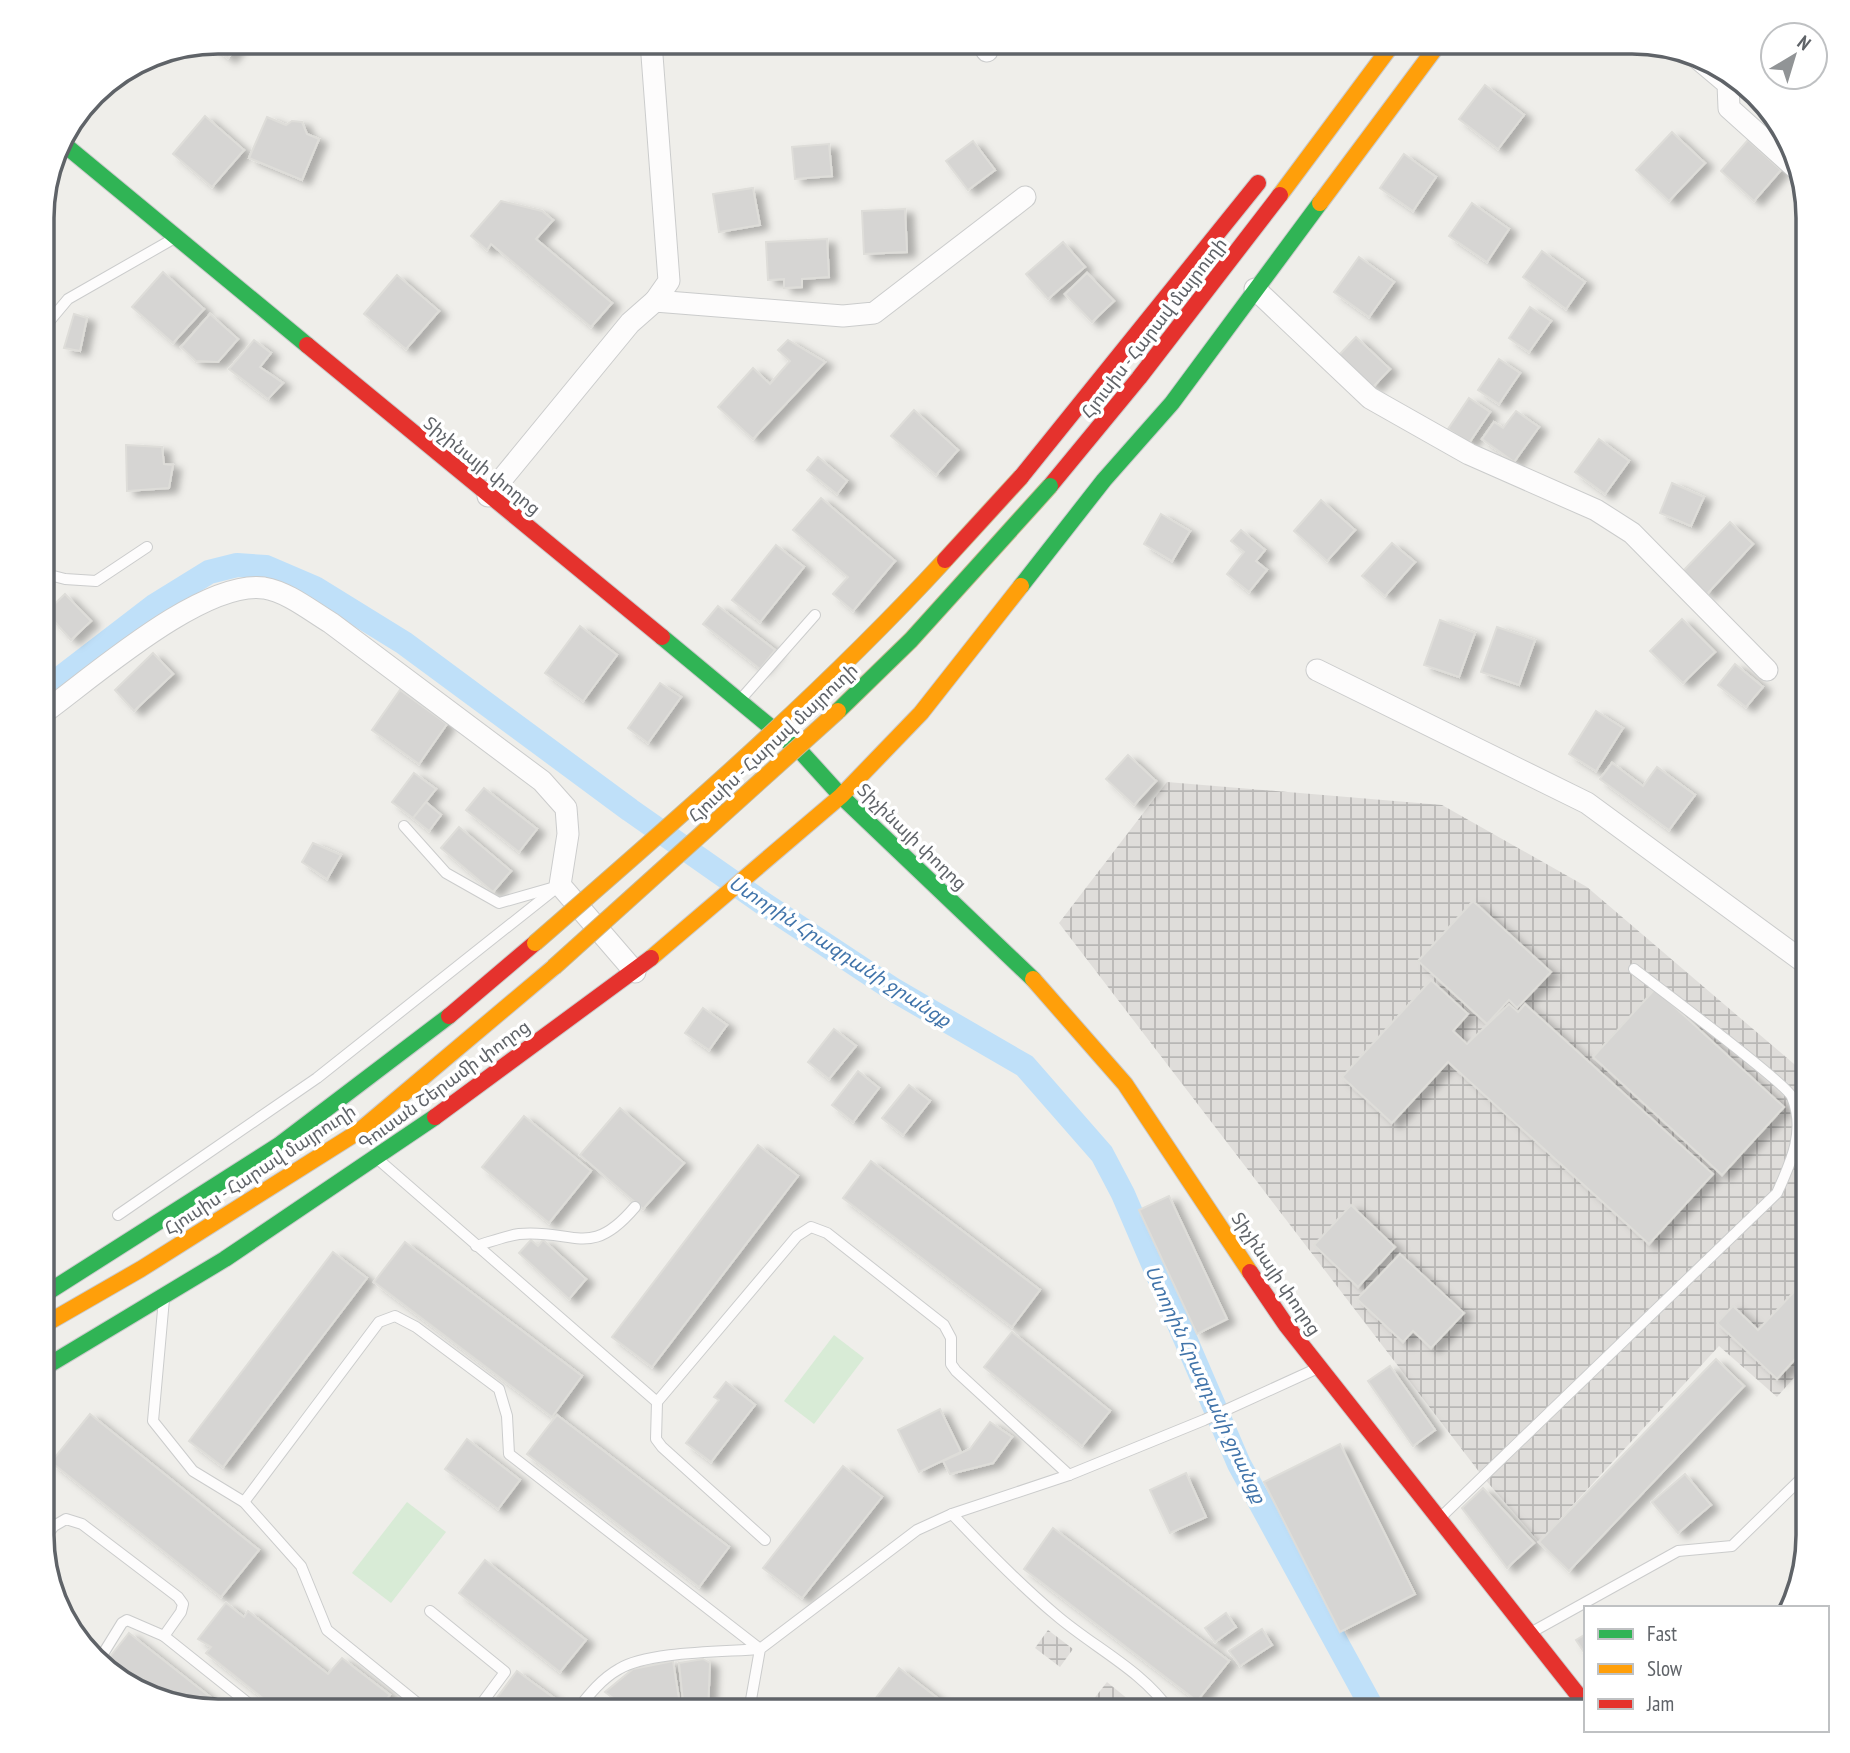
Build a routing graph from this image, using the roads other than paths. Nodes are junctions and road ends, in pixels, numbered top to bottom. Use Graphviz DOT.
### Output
graph roads {
  1 [pos="1385,54"];
  2 [pos="1431,54"];
  3 [pos="652,55"];
  4 [pos="1731,88"];
  5 [pos="70,149"];
  6 [pos="1783,157"];
  7 [pos="1265,174"];
  8 [pos="1025,197"];
  9 [pos="175,237"];
  10 [pos="1255,289"];
  11 [pos="655,301"];
  12 [pos="55,314"];
  13 [pos="488,496"];
  14 [pos="147,547"];
  15 [pos="55,576"];
  16 [pos="815,615"];
  17 [pos="1317,670"];
  18 [pos="1767,670"];
  19 [pos="740,702"];
  20 [pos="55,705"];
  21 [pos="841,796"];
  22 [pos="404,826"];
  23 [pos="561,885"];
  24 [pos="1796,956"];
  25 [pos="1634,969"];
  26 [pos="635,972"];
  27 [pos="1796,1113"];
  28 [pos="1796,1144"];
  29 [pos="377,1159"];
  30 [pos="635,1207"];
  31 [pos="118,1215"];
  32 [pos="476,1245"];
  33 [pos="55,1288"];
  34 [pos="165,1296"];
  35 [pos="55,1319"];
  36 [pos="55,1361"];
  37 [pos="1318,1368"];
  38 [pos="657,1402"];
  39 [pos="1069,1475"];
  40 [pos="1796,1484"];
  41 [pos="244,1502"];
  42 [pos="952,1514"];
  43 [pos="1439,1519"];
  44 [pos="55,1525"];
  45 [pos="765,1540"];
  46 [pos="430,1611"];
  47 [pos="1530,1633"];
  48 [pos="164,1636"];
  49 [pos="760,1649"];
  50 [pos="104,1653"];
  51 [pos="243,1699"];
  52 [pos="412,1699"];
  53 [pos="485,1699"];
  54 [pos="586,1699"];
  55 [pos="751,1699"];
  56 [pos="1162,1699"];
  57 [pos="1581,1699"];
  1 -- 35 [label="main road, Հյուսիս - Հարավ մայրուղի, bridge"];
  2 -- 10 [label="main road, Գուսան Շերամի փողոց"];
  3 -- 11 [label="street"];
  4 -- 6 [label="street"];
  5 -- 9 [label="main road, Տիչինայի փողոց"];
  7 -- 33 [label="main road, Հյուսիս - Հարավ մայրուղի, bridge"];
  8 -- 11 [label="street"];
  9 -- 12 [label="lane"];
  9 -- 13 [label="main road, Տիչինայի փողոց"];
  10 -- 18 [label="street"];
  10 -- 21 [label="main road, Գուսան Շերամի փողոց"];
  11 -- 13 [label="street"];
  13 -- 19 [label="main road, Տիչինայի փողոց"];
  14 -- 15 [label="lane"];
  16 -- 19 [label="lane"];
  17 -- 24 [label="street"];
  19 -- 21 [label="main road, Տիչինայի փողոց"];
  20 -- 23 [label="street"];
  21 -- 26 [label="main road, Գուսան Շերամի փողոց"];
  21 -- 37 [label="main road, Տիչինայի փողոց"];
  22 -- 23 [label="lane"];
  23 -- 26 [label="street"];
  23 -- 31 [label="lane"];
  25 -- 27 [label="lane"];
  26 -- 29 [label="main road, Գուսան Շերամի փողոց"];
  28 -- 43 [label="lane"];
  29 -- 32 [label="lane"];
  29 -- 34 [label="main road, Գուսան Շերամի փողոց"];
  30 -- 32 [label="lane"];
  32 -- 38 [label="lane"];
  34 -- 36 [label="main road, Գուսան Շերամի փողոց"];
  34 -- 41 [label="lane"];
  37 -- 39 [label="lane"];
  37 -- 43 [label="main road, Տիչինայի փողոց"];
  38 -- 39 [label="lane"];
  38 -- 45 [label="lane"];
  39 -- 42 [label="lane"];
  40 -- 47 [label="lane"];
  41 -- 49 [label="lane"];
  41 -- 52 [label="lane"];
  42 -- 49 [label="lane"];
  42 -- 56 [label="lane"];
  43 -- 47 [label="main road, Տիչինայի փողոց"];
  44 -- 48 [label="lane"];
  46 -- 53 [label="lane"];
  47 -- 57 [label="main road, Տիչինայի փողոց"];
  48 -- 50 [label="lane"];
  48 -- 51 [label="lane"];
  49 -- 54 [label="lane"];
  49 -- 55 [label="lane"];
}
